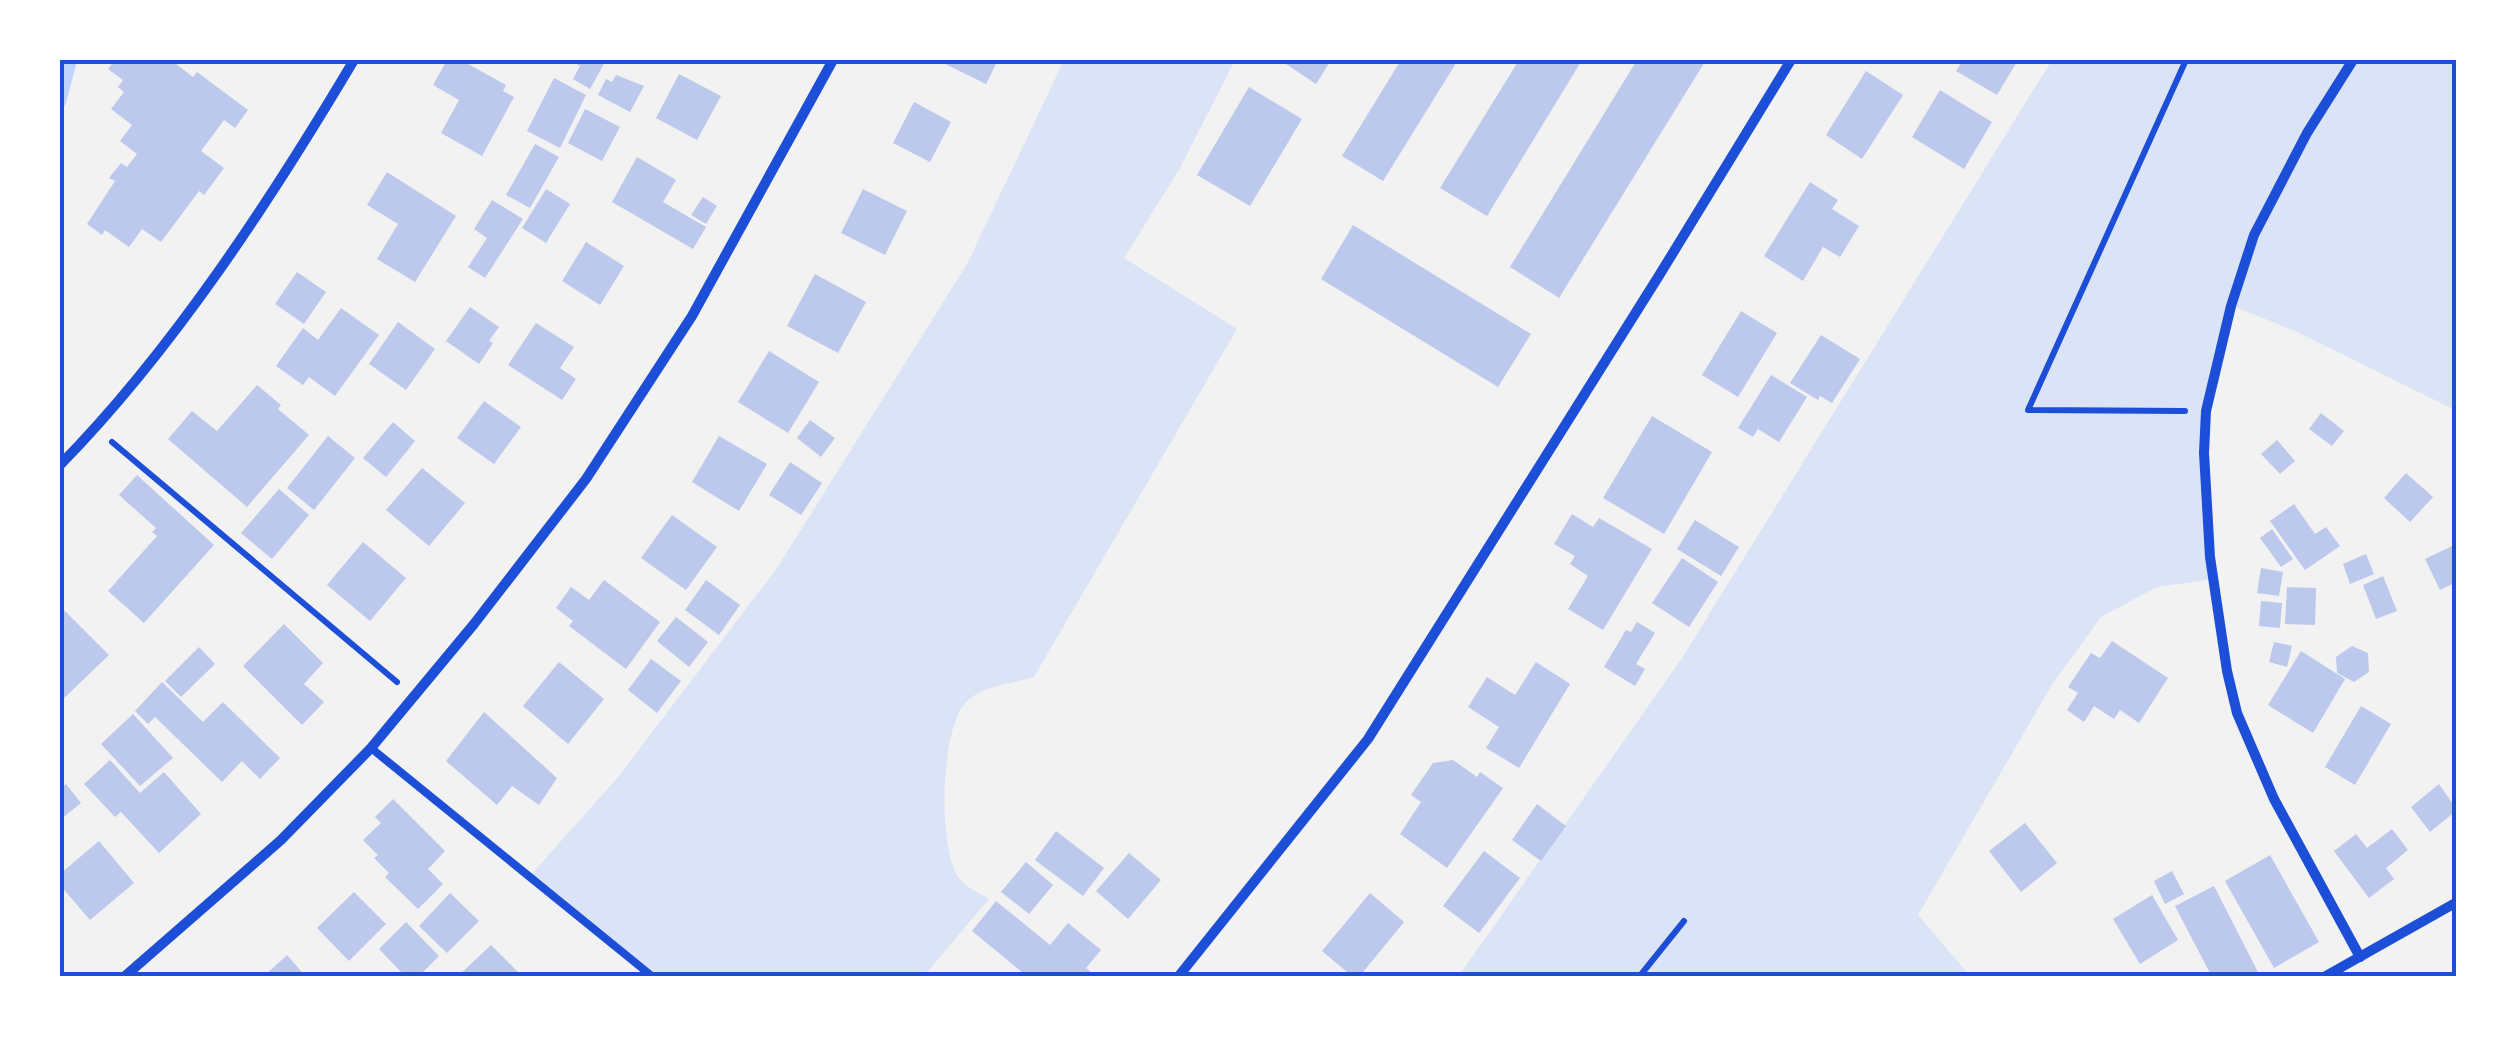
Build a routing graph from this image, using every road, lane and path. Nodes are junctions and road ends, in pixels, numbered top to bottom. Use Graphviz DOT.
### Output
graph roads {
  1 [pos="354,60"];
  2 [pos="833,60"];
  3 [pos="1791,60"];
  4 [pos="2186,60"];
  5 [pos="2353,60"];
  6 [pos="2206,411"];
  7 [pos="96,428"];
  8 [pos="60,465"];
  9 [pos="413,696"];
  10 [pos="371,748"];
  11 [pos="2457,902"];
  12 [pos="1684,920"];
  13 [pos="2360,956"];
  14 [pos="124,977"];
  15 [pos="654,977"];
  16 [pos="1178,977"];
  17 [pos="1640,977"];
  18 [pos="2324,977"];
  1 -- 7 [label="street"];
  2 -- 9 [label="street"];
  3 -- 16 [label="street"];
  4 -- 6 [label="path"];
  5 -- 6 [label="street"];
  6 -- 13 [label="street"];
  7 -- 8 [label="street"];
  7 -- 9 [label="path"];
  9 -- 10 [label="street"];
  10 -- 14 [label="street"];
  10 -- 15 [label="lane"];
  11 -- 13 [label="street"];
  12 -- 17 [label="path"];
  13 -- 18 [label="street"];
}
